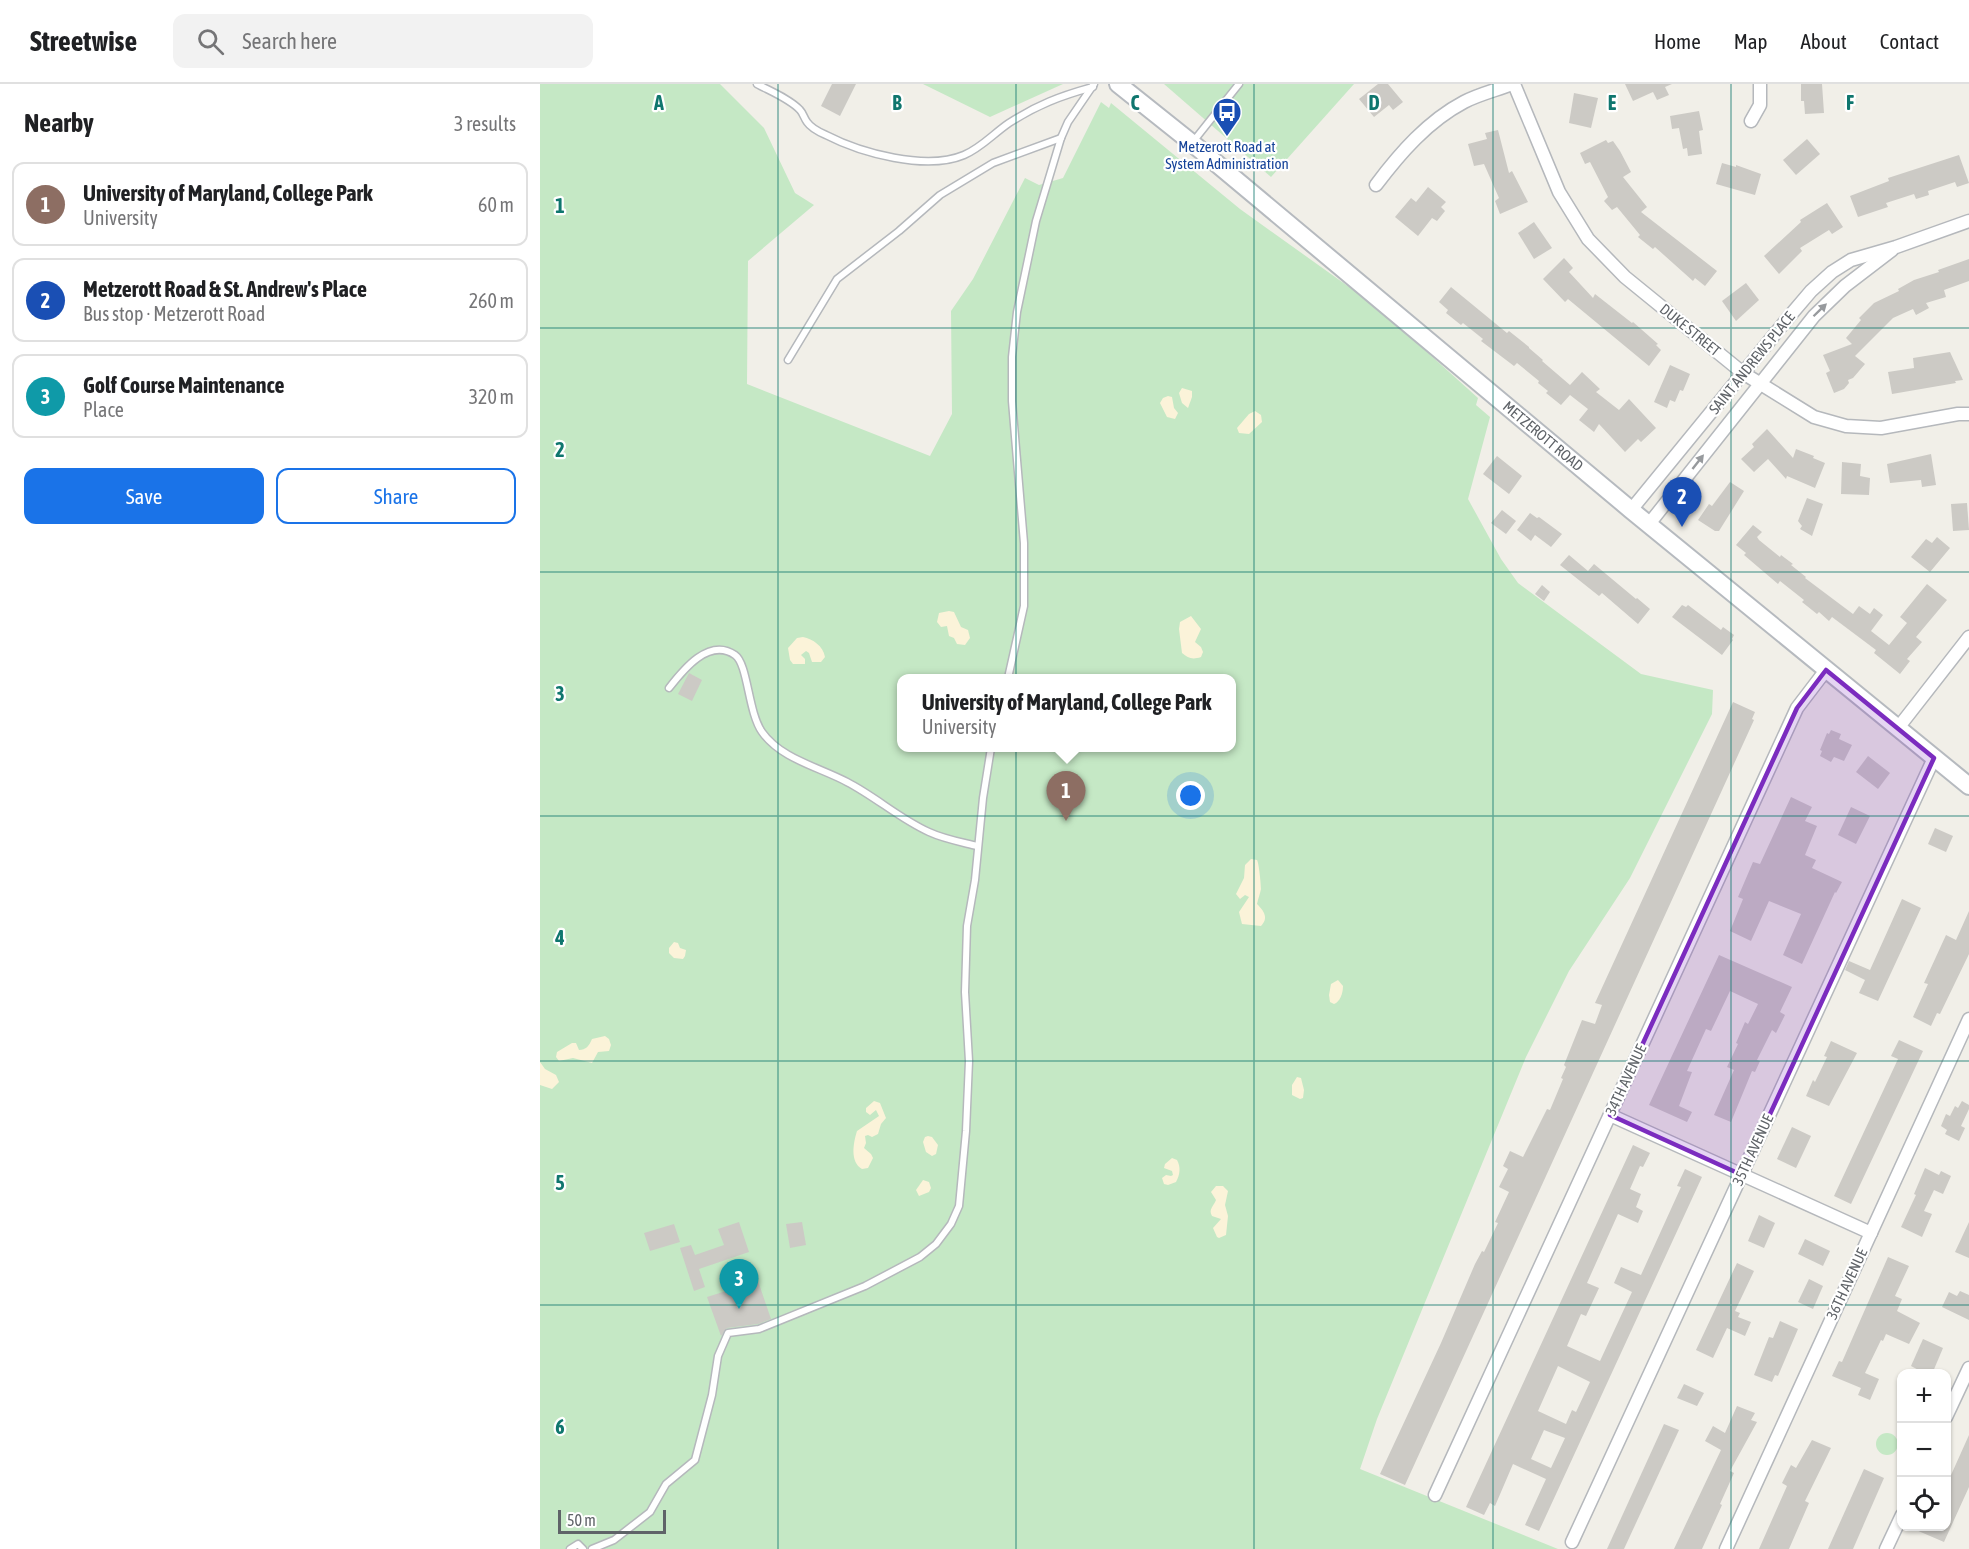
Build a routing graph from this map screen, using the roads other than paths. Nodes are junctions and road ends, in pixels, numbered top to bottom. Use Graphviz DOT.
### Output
graph roads {
  1 [pos="757,84"];
  2 [pos="1118,84"];
  3 [pos="1239,84"];
  4 [pos="1513,84"];
  5 [pos="1760,84"];
  6 [pos="1094,85"];
  7 [pos="1751,121"];
  8 [pos="1061,138"];
  9 [pos="1192,143"];
  10 [pos="1376,185"];
  11 [pos="1969,221"];
  12 [pos="1896,248"];
  13 [pos="788,360"];
  14 [pos="1743,373"];
  15 [pos="1760,384"];
  16 [pos="1969,414"];
  17 [pos="1631,510"];
  18 [pos="1649,524"];
  19 [pos="1969,637"];
  20 [pos="1826,670"];
  21 [pos="1009,674"];
  22 [pos="669,688"];
  23 [pos="1898,728"];
  24 [pos="990,752"];
  25 [pos="1934,758"];
  26 [pos="1969,786"];
  27 [pos="977,846"];
  28 [pos="1969,1019"];
  29 [pos="1610,1115"];
  30 [pos="1742,1175"];
  31 [pos="1871,1233"];
  32 [pos="1969,1368"];
  33 [pos="1951,1408"];
  34 [pos="1435,1495"];
  35 [pos="1897,1526"];
  36 [pos="1572,1542"];
  37 [pos="570,1549"];
  38 [pos="583,1549"];
  39 [pos="592,1549"];
  40 [pos="1726,1549"];
  41 [pos="1886,1549"];
  1 -- 6 [label="lane"];
  2 -- 9 [label="street, METZEROTT ROAD"];
  3 -- 9 [label="lane"];
  4 -- 10 [label="street"];
  4 -- 14 [label="street, DUKE STREET"];
  5 -- 7 [label="street"];
  6 -- 8 [label="lane"];
  8 -- 13 [label="lane"];
  8 -- 21 [label="lane"];
  9 -- 17 [label="street, METZEROTT ROAD"];
  11 -- 12 [label="street, SAINT ANDREWS PLACE"];
  12 -- 14 [label="street, SAINT ANDREWS PLACE"];
  15 -- 12 [label="street, SAINT ANDREWS PLACE, one-way"];
  14 -- 15 [label="street, DUKE STREET"];
  14 -- 17 [label="street, SAINT ANDREWS PLACE"];
  15 -- 16 [label="street, DUKE STREET"];
  18 -- 15 [label="street, SAINT ANDREWS PLACE, one-way"];
  17 -- 18 [label="street, METZEROTT ROAD"];
  18 -- 20 [label="street, METZEROTT ROAD"];
  19 -- 23 [label="street"];
  20 -- 23 [label="street, METZEROTT ROAD"];
  20 -- 29 [label="street, 34TH AVENUE"];
  22 -- 27 [label="lane"];
  23 -- 25 [label="street, METZEROTT ROAD"];
  24 -- 27 [label="lane"];
  25 -- 26 [label="street, METZEROTT ROAD"];
  25 -- 30 [label="street, 35TH AVENUE"];
  27 -- 39 [label="lane"];
  28 -- 31 [label="street, 36TH AVENUE"];
  29 -- 30 [label="street"];
  29 -- 34 [label="street, 34TH AVENUE"];
  30 -- 31 [label="street"];
  30 -- 36 [label="street, 35TH AVENUE"];
  31 -- 40 [label="street, 36TH AVENUE"];
  32 -- 33 [label="street"];
  35 -- 41 [label="street"];
  37 -- 38 [label="lane"];
}
